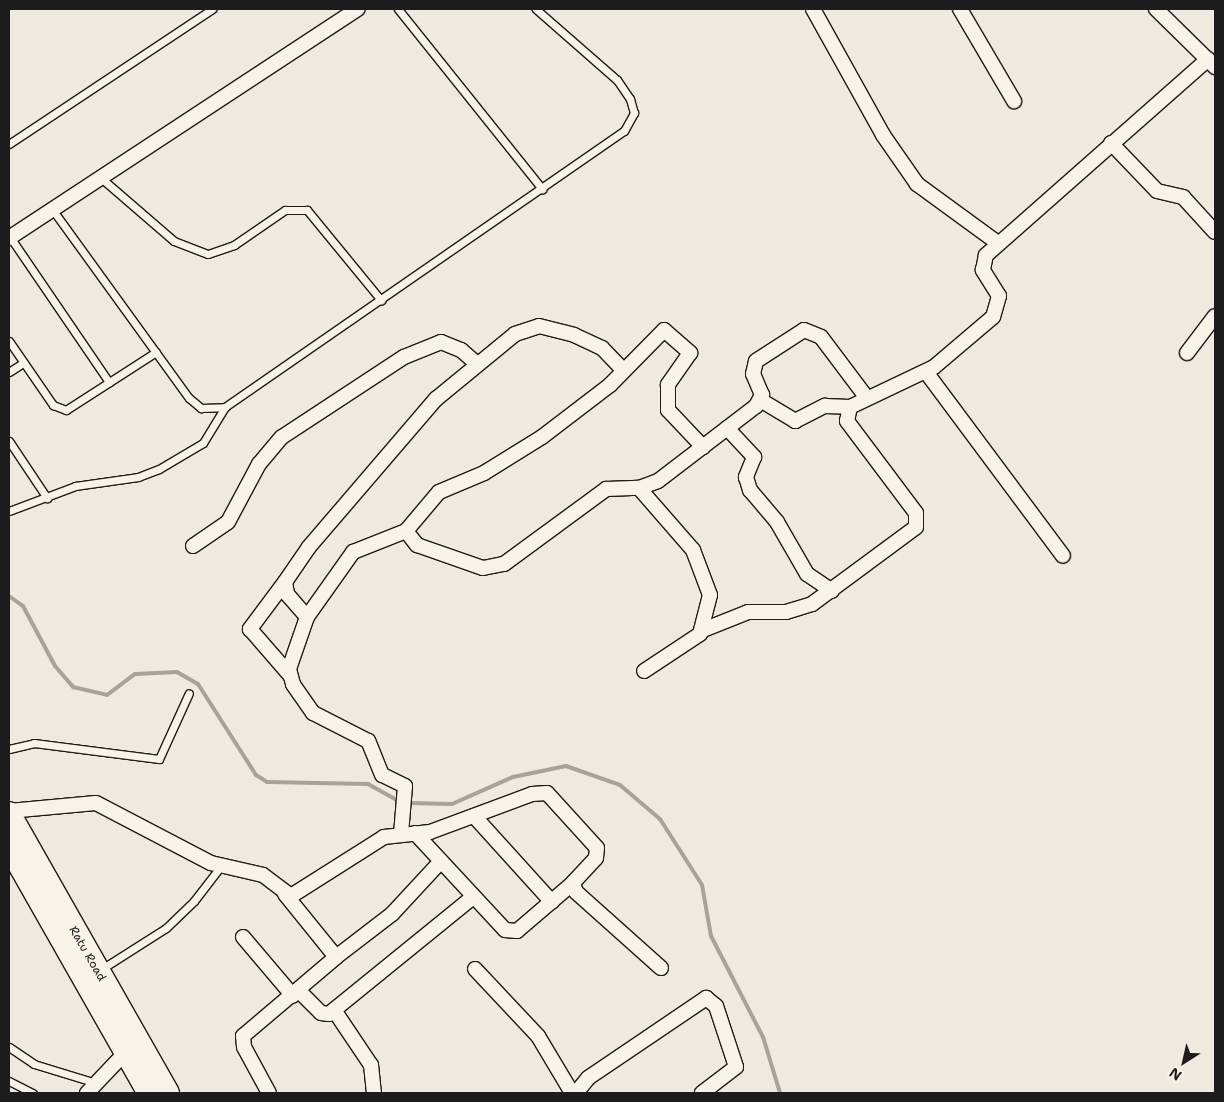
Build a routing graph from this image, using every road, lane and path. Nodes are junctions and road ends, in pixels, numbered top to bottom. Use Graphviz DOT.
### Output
graph roads {
  1 [pos="212,9"];
  2 [pos="358,9"];
  3 [pos="398,9"];
  4 [pos="536,9"];
  5 [pos="813,9"];
  6 [pos="960,9"];
  7 [pos="1156,9"];
  8 [pos="1211,63"];
  9 [pos="1014,101"];
  10 [pos="1111,142"];
  11 [pos="9,144"];
  12 [pos="101,178"];
  13 [pos="542,190"];
  14 [pos="52,210"];
  15 [pos="1215,232"];
  16 [pos="10,238"];
  17 [pos="998,243"];
  18 [pos="382,300"];
  19 [pos="1215,316"];
  20 [pos="9,341"];
  21 [pos="156,352"];
  22 [pos="1187,353"];
  23 [pos="23,363"];
  24 [pos="477,364"];
  25 [pos="623,370"];
  26 [pos="9,372"];
  27 [pos="926,372"];
  28 [pos="109,382"];
  29 [pos="867,398"];
  30 [pos="762,401"];
  31 [pos="225,407"];
  32 [pos="850,407"];
  33 [pos="728,428"];
  34 [pos="9,441"];
  35 [pos="703,447"];
  36 [pos="638,488"];
  37 [pos="47,498"];
  38 [pos="9,511"];
  39 [pos="406,531"];
  40 [pos="193,546"];
  41 [pos="1063,556"];
  42 [pos="285,582"];
  43 [pos="832,592"];
  44 [pos="307,617"];
  45 [pos="703,630"];
  46 [pos="644,671"];
  47 [pos="290,675"];
  48 [pos="189,693"];
  49 [pos="9,749"];
  50 [pos="9,812"];
  51 [pos="474,816"];
  52 [pos="408,834"];
  53 [pos="9,847"];
  54 [pos="440,861"];
  55 [pos="221,866"];
  56 [pos="573,882"];
  57 [pos="285,894"];
  58 [pos="473,897"];
  59 [pos="552,902"];
  60 [pos="243,937"];
  61 [pos="336,957"];
  62 [pos="661,968"];
  63 [pos="475,969"];
  64 [pos="90,977"];
  65 [pos="296,993"];
  66 [pos="334,1010"];
  67 [pos="9,1047"];
  68 [pos="126,1053"];
  69 [pos="9,1081"];
  70 [pos="92,1088"];
  71 [pos="33,1093"];
  72 [pos="149,1093"];
  73 [pos="168,1093"];
  74 [pos="269,1093"];
  75 [pos="374,1093"];
  76 [pos="574,1093"];
  77 [pos="702,1093"];
  1 -- 11 [label="lane"];
  2 -- 12 [label="street"];
  3 -- 13 [label="lane"];
  4 -- 13 [label="lane"];
  5 -- 17 [label="street"];
  6 -- 9 [label="street"];
  7 -- 8 [label="street"];
  8 -- 10 [label="street"];
  10 -- 15 [label="street"];
  10 -- 17 [label="street"];
  12 -- 14 [label="street"];
  12 -- 18 [label="lane"];
  13 -- 18 [label="lane"];
  14 -- 16 [label="street"];
  14 -- 21 [label="lane"];
  16 -- 28 [label="lane"];
  17 -- 27 [label="street"];
  18 -- 31 [label="lane"];
  19 -- 22 [label="street"];
  20 -- 23 [label="lane"];
  21 -- 28 [label="lane"];
  21 -- 31 [label="lane"];
  23 -- 26 [label="lane"];
  23 -- 28 [label="lane"];
  24 -- 25 [label="street"];
  24 -- 40 [label="street"];
  24 -- 42 [label="street"];
  25 -- 35 [label="street"];
  25 -- 39 [label="street"];
  27 -- 29 [label="street"];
  27 -- 41 [label="street"];
  29 -- 30 [label="street"];
  29 -- 32 [label="street"];
  30 -- 32 [label="street"];
  30 -- 33 [label="street"];
  31 -- 37 [label="lane"];
  32 -- 43 [label="street"];
  33 -- 35 [label="street"];
  33 -- 43 [label="street"];
  34 -- 37 [label="lane"];
  35 -- 36 [label="street"];
  36 -- 39 [label="street"];
  36 -- 45 [label="street"];
  37 -- 38 [label="lane"];
  39 -- 44 [label="street"];
  42 -- 44 [label="street"];
  42 -- 47 [label="street"];
  43 -- 45 [label="street"];
  44 -- 47 [label="street"];
  45 -- 46 [label="street"];
  47 -- 52 [label="street"];
  48 -- 49 [label="lane"];
  50 -- 55 [label="street"];
  50 -- 64 [label="main road, Ratu Road"];
  51 -- 52 [label="street"];
  51 -- 56 [label="street"];
  51 -- 59 [label="street"];
  52 -- 54 [label="street"];
  52 -- 57 [label="street"];
  53 -- 64 [label="main road, Ratu Road"];
  54 -- 58 [label="street"];
  54 -- 61 [label="street"];
  55 -- 57 [label="street"];
  55 -- 64 [label="lane"];
  56 -- 59 [label="street"];
  56 -- 62 [label="street"];
  57 -- 61 [label="street"];
  58 -- 59 [label="street"];
  58 -- 66 [label="street"];
  60 -- 65 [label="street"];
  61 -- 65 [label="street"];
  63 -- 76 [label="street"];
  64 -- 68 [label="main road, Ratu Road"];
  64 -- 73 [label="main road, Ratu Road"];
  65 -- 66 [label="street"];
  65 -- 74 [label="street"];
  66 -- 75 [label="street"];
  67 -- 70 [label="lane"];
  68 -- 70 [label="street"];
  68 -- 72 [label="main road, Ratu Road"];
  69 -- 71 [label="lane"];
  76 -- 77 [label="street"];
}
